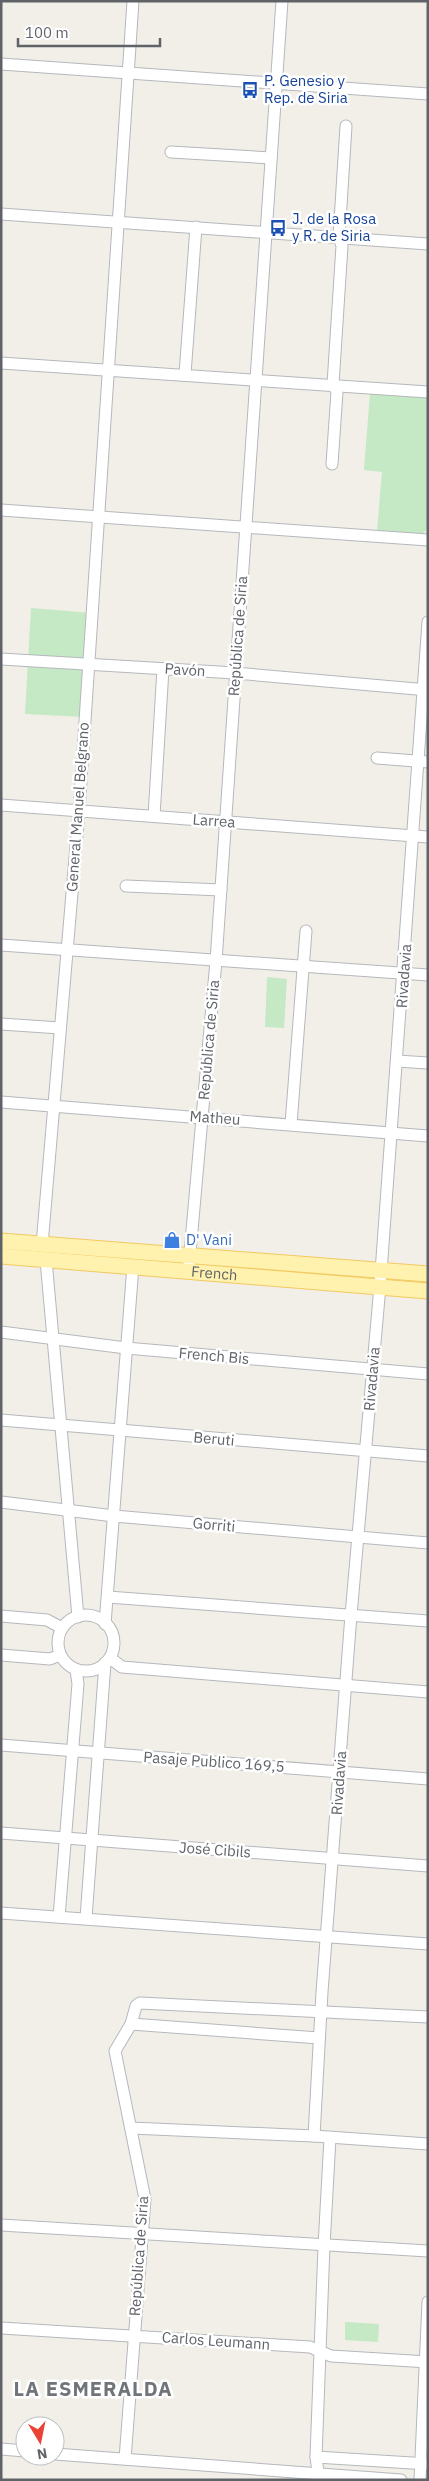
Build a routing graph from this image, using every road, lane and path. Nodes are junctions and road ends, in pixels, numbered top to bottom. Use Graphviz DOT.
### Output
graph roads {
  1 [pos="133,1"];
  2 [pos="282,1"];
  3 [pos="1,64"];
  4 [pos="129,73"];
  5 [pos="277,83"];
  6 [pos="428,94"];
  7 [pos="346,126"];
  8 [pos="171,152"];
  9 [pos="271,158"];
  10 [pos="1,214"];
  11 [pos="118,222"];
  12 [pos="196,227"];
  13 [pos="268,233"];
  14 [pos="339,238"];
  15 [pos="428,244"];
  16 [pos="1,363"];
  17 [pos="107,370"];
  18 [pos="185,374"];
  19 [pos="257,379"];
  20 [pos="332,384"];
  21 [pos="428,392"];
  22 [pos="332,464"];
  23 [pos="1,510"];
  24 [pos="99,517"];
  25 [pos="246,528"];
  26 [pos="428,540"];
  27 [pos="428,622"];
  28 [pos="1,659"];
  29 [pos="88,664"];
  30 [pos="163,669"];
  31 [pos="235,673"];
  32 [pos="425,690"];
  33 [pos="376,758"];
  34 [pos="422,762"];
  35 [pos="1,805"];
  36 [pos="79,811"];
  37 [pos="154,816"];
  38 [pos="226,822"];
  39 [pos="413,836"];
  40 [pos="428,837"];
  41 [pos="126,886"];
  42 [pos="221,890"];
  43 [pos="306,931"];
  44 [pos="1,945"];
  45 [pos="66,950"];
  46 [pos="216,961"];
  47 [pos="303,968"];
  48 [pos="404,974"];
  49 [pos="428,976"];
  50 [pos="1,1024"];
  51 [pos="60,1028"];
  52 [pos="397,1061"];
  53 [pos="428,1064"];
  54 [pos="1,1102"];
  55 [pos="53,1107"];
  56 [pos="202,1118"];
  57 [pos="290,1124"];
  58 [pos="391,1133"];
  59 [pos="428,1136"];
  60 [pos="1,1241"];
  61 [pos="42,1244"];
  62 [pos="1,1256"];
  63 [pos="46,1260"];
  64 [pos="189,1263"];
  65 [pos="133,1266"];
  66 [pos="381,1271"];
  67 [pos="428,1274"];
  68 [pos="380,1286"];
  69 [pos="428,1291"];
  70 [pos="1,1332"];
  71 [pos="53,1338"];
  72 [pos="126,1348"];
  73 [pos="373,1369"];
  74 [pos="428,1374"];
  75 [pos="1,1420"];
  76 [pos="62,1426"];
  77 [pos="120,1431"];
  78 [pos="366,1452"];
  79 [pos="428,1456"];
  80 [pos="1,1502"];
  81 [pos="69,1510"];
  82 [pos="114,1516"];
  83 [pos="358,1537"];
  84 [pos="428,1543"];
  85 [pos="108,1597"];
  86 [pos="351,1615"];
  87 [pos="1,1616"];
  88 [pos="78,1617"];
  89 [pos="428,1621"];
  90 [pos="105,1624"];
  91 [pos="62,1628"];
  92 [pos="1,1655"];
  93 [pos="60,1655"];
  94 [pos="107,1660"];
  95 [pos="76,1670"];
  96 [pos="347,1684"];
  97 [pos="428,1692"];
  98 [pos="1,1745"];
  99 [pos="72,1750"];
  100 [pos="99,1753"];
  101 [pos="340,1772"];
  102 [pos="428,1779"];
  103 [pos="1,1833"];
  104 [pos="66,1839"];
  105 [pos="92,1840"];
  106 [pos="334,1859"];
  107 [pos="428,1866"];
  108 [pos="1,1913"];
  109 [pos="59,1916"];
  110 [pos="86,1918"];
  111 [pos="326,1936"];
  112 [pos="428,1944"];
  113 [pos="320,2011"];
  114 [pos="428,2017"];
  115 [pos="131,2024"];
  116 [pos="319,2038"];
  117 [pos="131,2128"];
  118 [pos="314,2136"];
  119 [pos="330,2138"];
  120 [pos="428,2144"];
  121 [pos="1,2224"];
  122 [pos="142,2235"];
  123 [pos="324,2246"];
  124 [pos="428,2251"];
  125 [pos="428,2302"];
  126 [pos="1,2328"];
  127 [pos="134,2335"];
  128 [pos="320,2352"];
  129 [pos="426,2362"];
  130 [pos="1,2449"];
  131 [pos="15,2450"];
  132 [pos="65,2455"];
  133 [pos="316,2457"];
  134 [pos="125,2459"];
  135 [pos="424,2464"];
  136 [pos="248,2474"];
  137 [pos="319,2477"];
  138 [pos="402,2480"];
  139 [pos="420,2480"];
  1 -- 4 [label="street, General Manuel Belgrano"];
  2 -- 5 [label="street, República de Siria"];
  3 -- 4 [label="street"];
  4 -- 5 [label="street"];
  4 -- 11 [label="street, General Manuel Belgrano"];
  5 -- 6 [label="street"];
  5 -- 9 [label="street, República de Siria"];
  7 -- 14 [label="street"];
  8 -- 9 [label="street"];
  9 -- 13 [label="street, República de Siria"];
  10 -- 11 [label="street"];
  11 -- 12 [label="street"];
  11 -- 17 [label="street, General Manuel Belgrano"];
  12 -- 13 [label="street"];
  12 -- 18 [label="street"];
  13 -- 14 [label="street"];
  13 -- 19 [label="street, República de Siria"];
  14 -- 15 [label="street"];
  14 -- 20 [label="street"];
  16 -- 17 [label="street"];
  17 -- 18 [label="street"];
  17 -- 24 [label="street, General Manuel Belgrano"];
  18 -- 19 [label="street"];
  19 -- 20 [label="street"];
  19 -- 25 [label="street, República de Siria"];
  20 -- 21 [label="street"];
  20 -- 22 [label="street"];
  23 -- 24 [label="street"];
  24 -- 25 [label="street"];
  24 -- 29 [label="street, General Manuel Belgrano"];
  25 -- 26 [label="street"];
  25 -- 31 [label="street, República de Siria"];
  27 -- 32 [label="street, Rivadavia"];
  28 -- 29 [label="street, Pavón"];
  29 -- 30 [label="street, Pavón"];
  29 -- 36 [label="street, General Manuel Belgrano"];
  30 -- 31 [label="street, Pavón"];
  30 -- 37 [label="street"];
  31 -- 32 [label="street, Pavón"];
  31 -- 38 [label="street, República de Siria"];
  32 -- 34 [label="street, Rivadavia"];
  33 -- 34 [label="street"];
  34 -- 39 [label="street, Rivadavia"];
  35 -- 36 [label="street, Larrea"];
  36 -- 37 [label="street, Larrea"];
  36 -- 45 [label="street, General Manuel Belgrano"];
  37 -- 38 [label="street, Larrea"];
  38 -- 39 [label="street, Larrea"];
  38 -- 42 [label="street, República de Siria"];
  39 -- 40 [label="street, Larrea"];
  39 -- 48 [label="street, Rivadavia"];
  41 -- 42 [label="street"];
  42 -- 46 [label="street, República de Siria"];
  43 -- 47 [label="street"];
  44 -- 45 [label="street"];
  45 -- 46 [label="street"];
  45 -- 51 [label="street, General Manuel Belgrano"];
  46 -- 47 [label="street"];
  46 -- 56 [label="street, República de Siria"];
  47 -- 48 [label="street"];
  47 -- 57 [label="street"];
  48 -- 49 [label="street"];
  48 -- 52 [label="street, Rivadavia"];
  50 -- 51 [label="street"];
  51 -- 55 [label="street, General Manuel Belgrano"];
  52 -- 53 [label="street"];
  52 -- 58 [label="street, Rivadavia"];
  54 -- 55 [label="street, Matheu"];
  55 -- 56 [label="street, Matheu"];
  55 -- 61 [label="street, General Manuel Belgrano"];
  56 -- 57 [label="street, Matheu"];
  56 -- 64 [label="street, República de Siria"];
  57 -- 58 [label="street, Matheu"];
  58 -- 59 [label="street, Matheu"];
  58 -- 66 [label="street, Rivadavia"];
  60 -- 61 [label="main road, French"];
  61 -- 64 [label="main road, French"];
  62 -- 63 [label="main road, French"];
  63 -- 65 [label="main road, French"];
  63 -- 71 [label="street"];
  64 -- 65 [label="main road, French"];
  64 -- 66 [label="main road, French"];
  64 -- 68 [label="main road, French"];
  65 -- 72 [label="street"];
  66 -- 67 [label="main road, French"];
  66 -- 68 [label="street, Rivadavia"];
  68 -- 69 [label="main road, French"];
  68 -- 73 [label="street, Rivadavia"];
  70 -- 71 [label="street, French Bis"];
  71 -- 72 [label="street, French Bis"];
  71 -- 76 [label="street"];
  72 -- 73 [label="street, French Bis"];
  72 -- 77 [label="street"];
  73 -- 74 [label="street, French Bis"];
  73 -- 78 [label="street, Rivadavia"];
  75 -- 76 [label="street, Beruti"];
  76 -- 77 [label="street, Beruti"];
  76 -- 81 [label="street"];
  77 -- 78 [label="street, Beruti"];
  77 -- 82 [label="street"];
  78 -- 79 [label="street, Beruti"];
  78 -- 83 [label="street, Rivadavia"];
  80 -- 81 [label="street, Gorriti"];
  81 -- 82 [label="street, Gorriti"];
  81 -- 88 [label="street"];
  82 -- 83 [label="street, Gorriti"];
  82 -- 85 [label="street"];
  83 -- 84 [label="street, Gorriti"];
  83 -- 86 [label="street, Rivadavia"];
  85 -- 86 [label="street"];
  85 -- 90 [label="street"];
  86 -- 89 [label="street"];
  86 -- 96 [label="street, Rivadavia"];
  87 -- 91 [label="street"];
  88 -- 90 [label="street"];
  88 -- 91 [label="street"];
  90 -- 94 [label="street"];
  91 -- 93 [label="street"];
  92 -- 93 [label="street"];
  93 -- 95 [label="street"];
  94 -- 95 [label="street"];
  94 -- 96 [label="street"];
  94 -- 100 [label="street"];
  95 -- 99 [label="street"];
  96 -- 97 [label="street"];
  96 -- 101 [label="street, Rivadavia"];
  98 -- 99 [label="street, Pasaje Publico 169,5"];
  99 -- 100 [label="street, Pasaje Publico 169,5"];
  99 -- 104 [label="street"];
  100 -- 101 [label="street, Pasaje Publico 169,5"];
  100 -- 105 [label="street"];
  101 -- 102 [label="street, Pasaje Publico 169,5"];
  101 -- 106 [label="street, Rivadavia"];
  103 -- 104 [label="street, José Cibils"];
  104 -- 105 [label="street, José Cibils"];
  104 -- 109 [label="street"];
  105 -- 106 [label="street, José Cibils"];
  105 -- 110 [label="street"];
  106 -- 107 [label="street, José Cibils"];
  106 -- 111 [label="street, Rivadavia"];
  108 -- 109 [label="street"];
  109 -- 110 [label="street"];
  110 -- 111 [label="street"];
  111 -- 112 [label="street"];
  111 -- 113 [label="street, Rivadavia"];
  113 -- 114 [label="street"];
  113 -- 115 [label="street, República de Siria"];
  113 -- 116 [label="street, Rivadavia"];
  115 -- 116 [label="street"];
  115 -- 117 [label="street, República de Siria"];
  116 -- 118 [label="street, Rivadavia"];
  117 -- 118 [label="street"];
  117 -- 122 [label="street, República de Siria"];
  118 -- 119 [label="street"];
  119 -- 120 [label="street"];
  119 -- 123 [label="street"];
  121 -- 122 [label="street"];
  122 -- 123 [label="street"];
  122 -- 127 [label="street, República de Siria"];
  123 -- 124 [label="street"];
  123 -- 128 [label="street"];
  125 -- 129 [label="street"];
  126 -- 127 [label="street, Carlos Leumann"];
  127 -- 128 [label="street, Carlos Leumann"];
  127 -- 134 [label="street, República de Siria"];
  128 -- 129 [label="street, Carlos Leumann"];
  128 -- 133 [label="street"];
  129 -- 135 [label="street"];
  130 -- 131 [label="street"];
  132 -- 134 [label="street"];
  133 -- 135 [label="street"];
  133 -- 137 [label="street"];
  134 -- 136 [label="street"];
  135 -- 139 [label="street"];
  136 -- 137 [label="street"];
  137 -- 138 [label="street"];
}
